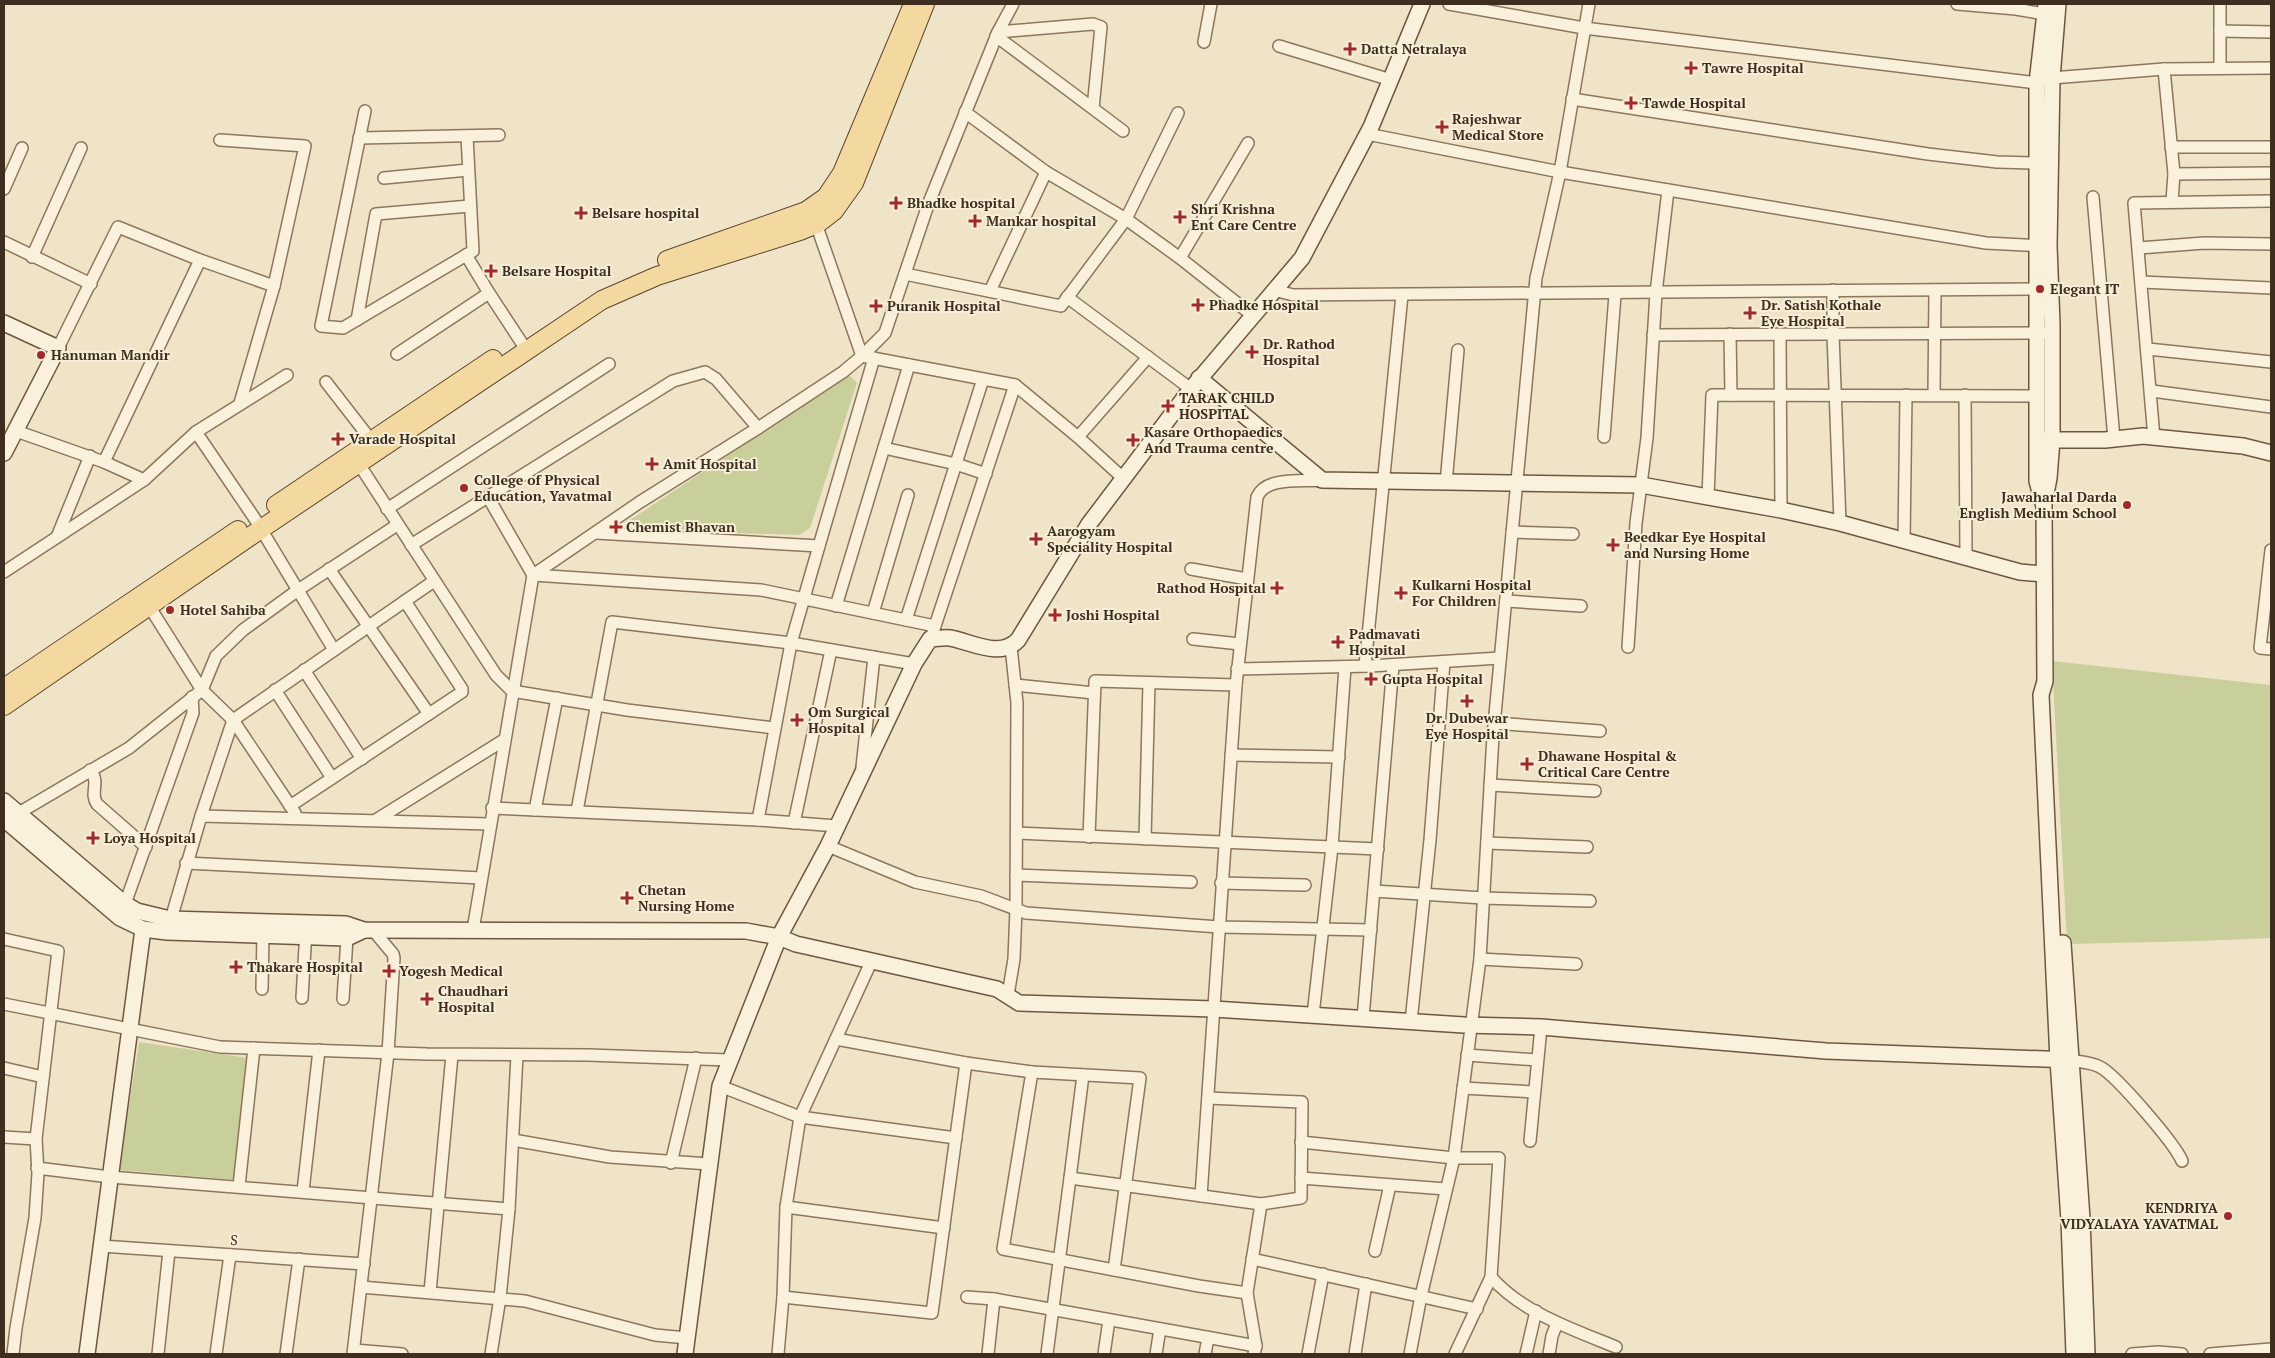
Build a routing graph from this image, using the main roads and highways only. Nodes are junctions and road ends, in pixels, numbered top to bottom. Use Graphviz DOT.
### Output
graph roads {
  1 [pos="913,4"];
  2 [pos="925,4"];
  3 [pos="814,216"];
  4 [pos="524,346"];
  5 [pos="356,459"];
  6 [pos="258,524"];
  7 [pos="4,688"];
  8 [pos="4,706"];
  1 -- 3 [label="main road"];
  2 -- 3 [label="main road"];
  3 -- 4 [label="main road"];
  4 -- 5 [label="main road"];
  4 -- 5 [label="main road"];
  5 -- 6 [label="main road"];
  6 -- 7 [label="main road"];
  6 -- 8 [label="main road"];
}
